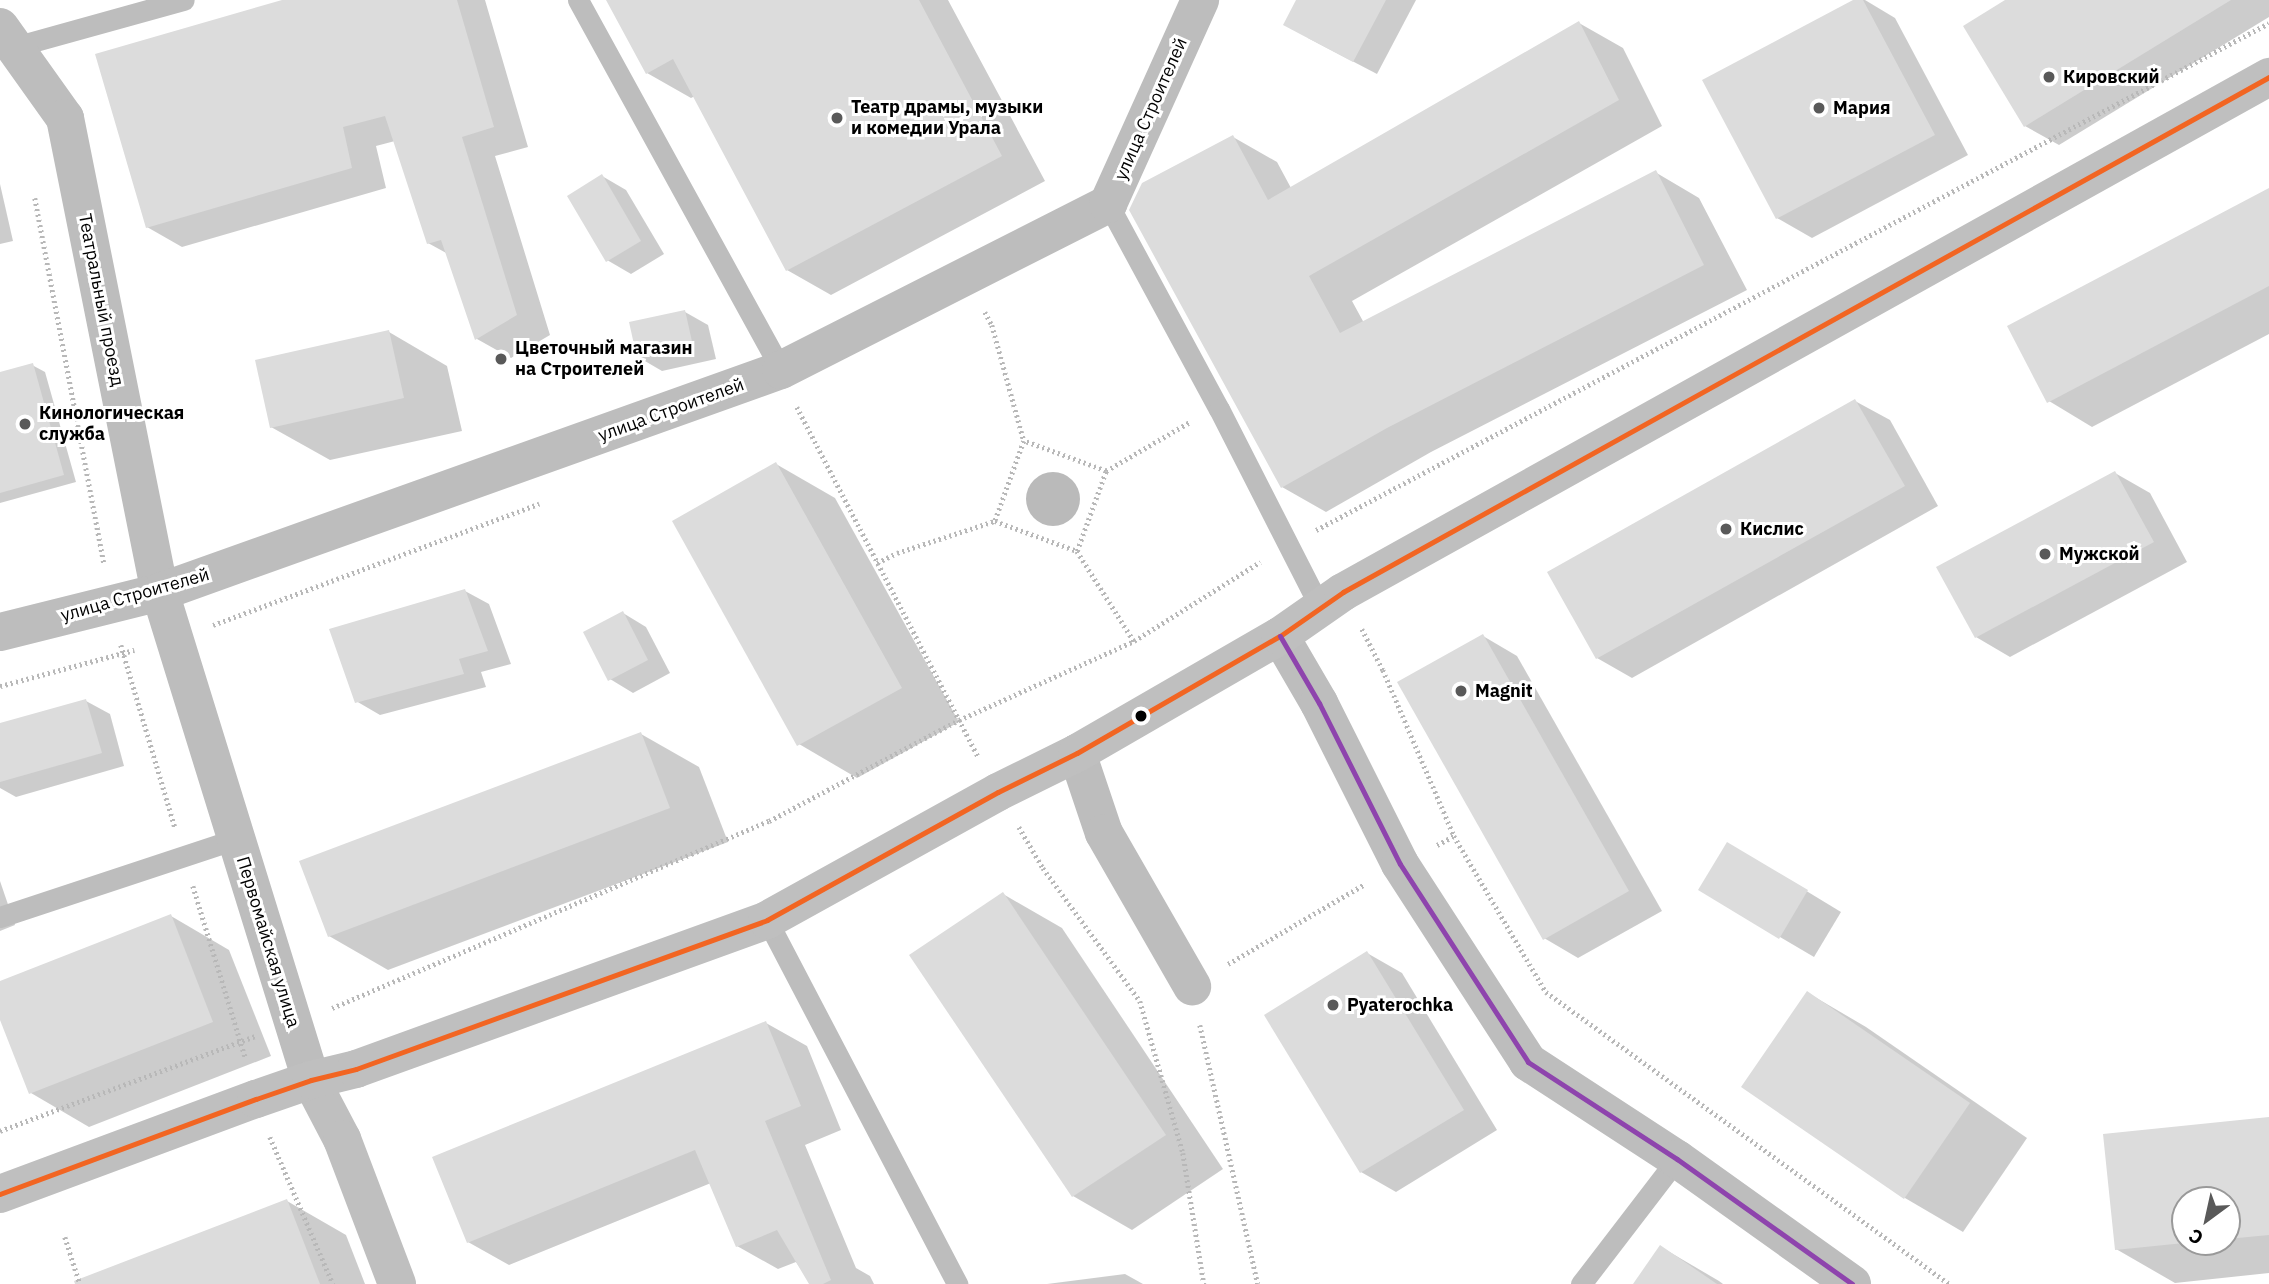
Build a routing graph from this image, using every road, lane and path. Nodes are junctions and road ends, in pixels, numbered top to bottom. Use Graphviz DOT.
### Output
graph roads {
  1 [pos="184,0"];
  2 [pos="578,0"];
  3 [pos="1200,0"];
  4 [pos="2269,23"];
  5 [pos="7,37"];
  6 [pos="2269,77"];
  7 [pos="1108,204"];
  8 [pos="967,275"];
  9 [pos="781,370"];
  10 [pos="1219,409"];
  11 [pos="1024,441"];
  12 [pos="1105,471"];
  13 [pos="995,521"];
  14 [pos="1290,544"];
  15 [pos="151,550"];
  16 [pos="1077,551"];
  17 [pos="877,563"];
  18 [pos="90,565"];
  19 [pos="160,592"];
  20 [pos="1332,599"];
  21 [pos="0,632"];
  22 [pos="1280,636"];
  23 [pos="1134,641"];
  24 [pos="959,720"];
  25 [pos="1077,753"];
  26 [pos="998,792"];
  27 [pos="1454,836"];
  28 [pos="236,839"];
  29 [pos="1400,864"];
  30 [pos="0,917"];
  31 [pos="767,920"];
  32 [pos="1192,986"];
  33 [pos="1140,1001"];
  34 [pos="293,1022"];
  35 [pos="311,1080"];
  36 [pos="0,1131"];
  37 [pos="1677,1159"];
  38 [pos="278,1160"];
  39 [pos="0,1194"];
  40 [pos="65,1237"];
  41 [pos="80,1284"];
  42 [pos="333,1284"];
  43 [pos="397,1284"];
  44 [pos="957,1284"];
  45 [pos="1204,1284"];
  46 [pos="1258,1284"];
  47 [pos="1581,1284"];
  48 [pos="1852,1284"];
  49 [pos="1950,1284"];
  1 -- 5 [label="lane"];
  2 -- 9 [label="lane"];
  3 -- 7 [label="street, улица Строителей"];
  4 -- 14 [label="path"];
  5 -- 15 [label="street, Театральный проезд"];
  6 -- 20 [label="main road"];
  7 -- 8 [label="street, улица Строителей"];
  7 -- 10 [label="lane"];
  8 -- 9 [label="street, улица Строителей"];
  8 -- 11 [label="path"];
  9 -- 17 [label="path"];
  9 -- 19 [label="street, улица Строителей"];
  10 -- 12 [label="path"];
  10 -- 14 [label="lane"];
  11 -- 12 [label="path"];
  11 -- 13 [label="path"];
  12 -- 16 [label="path"];
  13 -- 16 [label="path"];
  13 -- 17 [label="path"];
  14 -- 20 [label="lane"];
  14 -- 23 [label="path"];
  15 -- 18 [label="path"];
  15 -- 19 [label="street, Театральный проезд"];
  16 -- 23 [label="path"];
  17 -- 24 [label="path"];
  19 -- 21 [label="street, улица Строителей"];
  19 -- 28 [label="street, Первомайская улица"];
  20 -- 22 [label="main road"];
  20 -- 27 [label="path"];
  22 -- 25 [label="main road"];
  22 -- 29 [label="street"];
  23 -- 24 [label="path"];
  24 -- 26 [label="path"];
  24 -- 34 [label="path"];
  25 -- 26 [label="main road"];
  25 -- 32 [label="street"];
  26 -- 31 [label="main road"];
  26 -- 33 [label="path"];
  27 -- 29 [label="path"];
  27 -- 49 [label="path"];
  28 -- 30 [label="lane"];
  28 -- 34 [label="street, Первомайская улица"];
  29 -- 32 [label="path"];
  29 -- 37 [label="street"];
  31 -- 35 [label="main road"];
  31 -- 44 [label="lane"];
  32 -- 33 [label="path"];
  32 -- 46 [label="path"];
  33 -- 45 [label="path"];
  34 -- 35 [label="street, Первомайская улица"];
  34 -- 36 [label="path"];
  35 -- 39 [label="main road"];
  35 -- 43 [label="main road, Первомайская улица"];
  37 -- 47 [label="lane"];
  37 -- 48 [label="street"];
  38 -- 42 [label="path"];
  40 -- 41 [label="path"];
}
